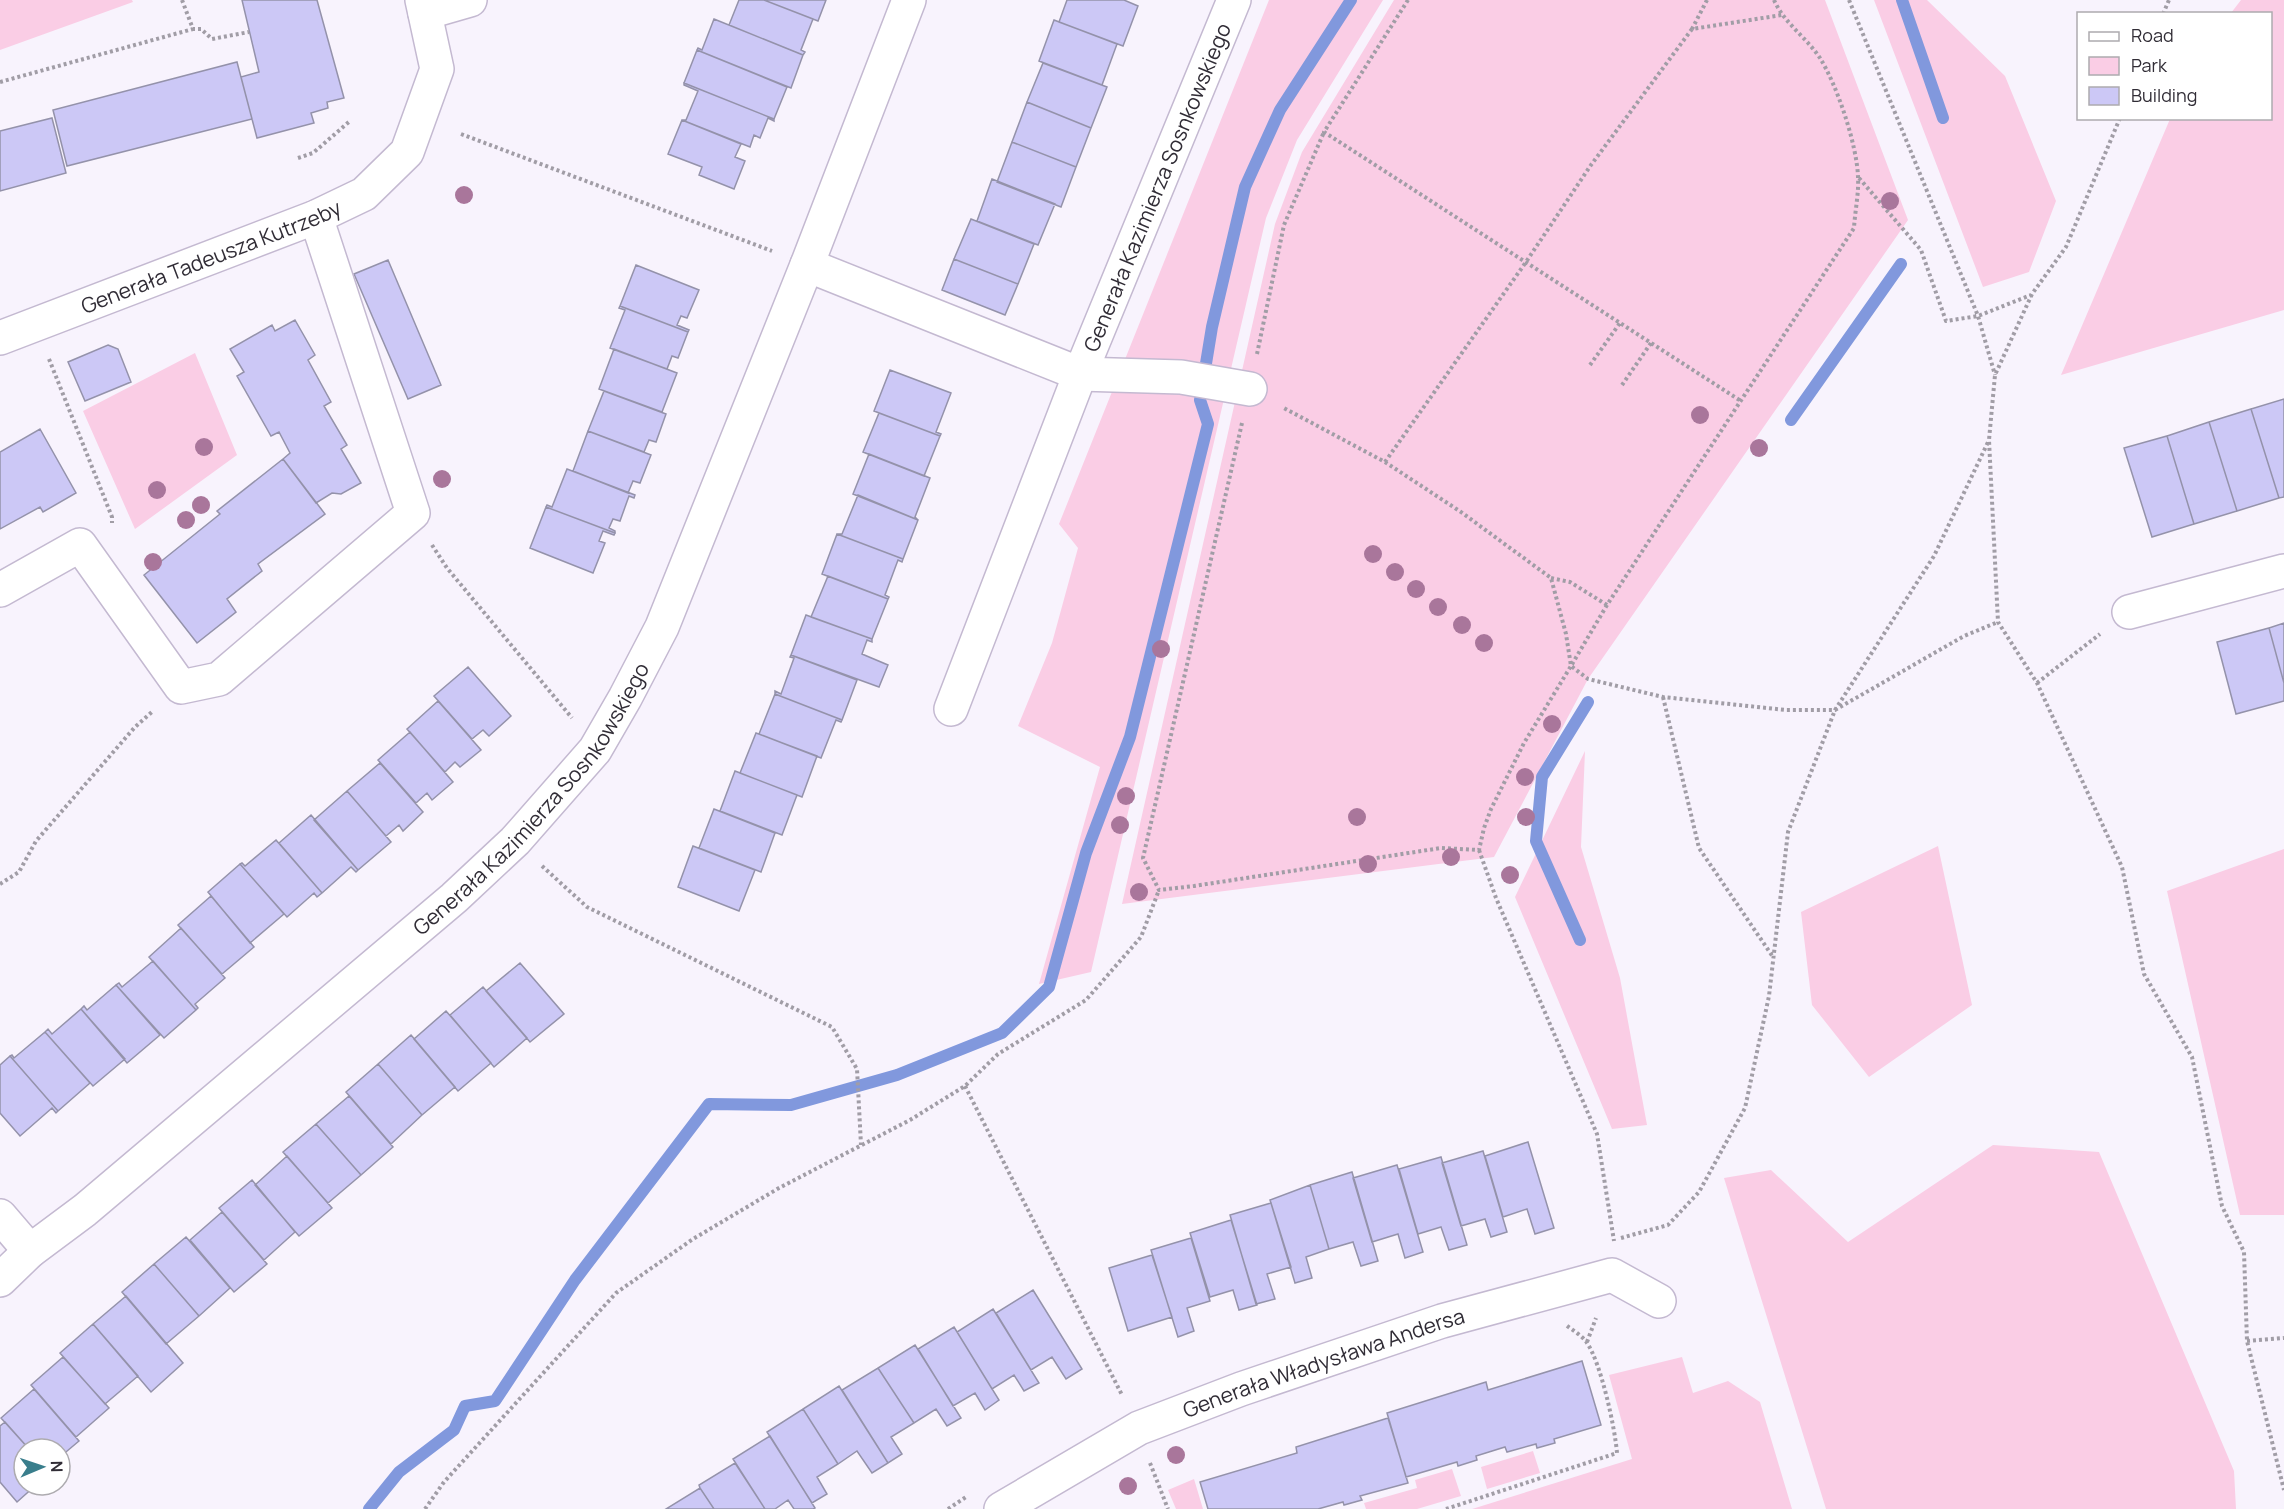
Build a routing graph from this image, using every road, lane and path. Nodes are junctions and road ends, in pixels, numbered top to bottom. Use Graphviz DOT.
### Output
graph roads {
  1 [pos="182,0"];
  2 [pos="470,0"];
  3 [pos="909,0"];
  4 [pos="1234,0"];
  5 [pos="1408,0"];
  6 [pos="1707,0"];
  7 [pos="1774,0"];
  8 [pos="1849,0"];
  9 [pos="423,6"];
  10 [pos="1782,15"];
  11 [pos="193,29"];
  12 [pos="1692,29"];
  13 [pos="249,32"];
  14 [pos="0,82"];
  15 [pos="2119,120"];
  16 [pos="350,121"];
  17 [pos="1324,132"];
  18 [pos="461,134"];
  19 [pos="298,158"];
  20 [pos="1858,177"];
  21 [pos="316,217"];
  22 [pos="1526,262"];
  23 [pos="807,265"];
  24 [pos="2032,294"];
  25 [pos="1978,316"];
  26 [pos="1620,323"];
  27 [pos="0,338"];
  28 [pos="1651,343"];
  29 [pos="49,359"];
  30 [pos="1590,365"];
  31 [pos="1080,374"];
  32 [pos="1995,375"];
  33 [pos="1622,385"];
  34 [pos="1250,389"];
  35 [pos="1741,401"];
  36 [pos="1989,440"];
  37 [pos="1384,462"];
  38 [pos="112,529"];
  39 [pos="447,568"];
  40 [pos="2284,571"];
  41 [pos="1551,578"];
  42 [pos="0,590"];
  43 [pos="1607,605"];
  44 [pos="2128,612"];
  45 [pos="1998,622"];
  46 [pos="1571,666"];
  47 [pos="2037,683"];
  48 [pos="1663,697"];
  49 [pos="951,710"];
  50 [pos="1835,710"];
  51 [pos="135,727"];
  52 [pos="595,750"];
  53 [pos="515,841"];
  54 [pos="1479,850"];
  55 [pos="0,884"];
  56 [pos="1159,890"];
  57 [pos="1773,957"];
  58 [pos="965,1086"];
  59 [pos="861,1146"];
  60 [pos="0,1216"];
  61 [pos="1668,1225"];
  62 [pos="30,1251"];
  63 [pos="1612,1275"];
  64 [pos="0,1280"];
  65 [pos="1659,1301"];
  66 [pos="2284,1338"];
  67 [pos="2247,1341"];
  68 [pos="1587,1342"];
  69 [pos="1598,1370"];
  70 [pos="1139,1428"];
  71 [pos="1155,1475"];
  72 [pos="2284,1490"];
  73 [pos="425,1509"];
  74 [pos="1001,1509"];
  75 [pos="1168,1509"];
  76 [pos="1446,1509"];
  1 -- 11 [label="path"];
  2 -- 9 [label="street"];
  3 -- 23 [label="street, Generała Kazimierza Sosnkowskiego"];
  4 -- 31 [label="street, Generała Kazimierza Sosnkowskiego"];
  5 -- 17 [label="path"];
  6 -- 12 [label="path"];
  7 -- 10 [label="path"];
  8 -- 25 [label="path"];
  9 -- 21 [label="street, Generała Tadeusza Kutrzeby"];
  10 -- 12 [label="path"];
  10 -- 20 [label="path"];
  11 -- 13 [label="path"];
  11 -- 14 [label="path"];
  12 -- 22 [label="path"];
  15 -- 24 [label="path"];
  16 -- 19 [label="path"];
  17 -- 22 [label="path"];
  17 -- 34 [label="path"];
  18 -- 23 [label="path"];
  20 -- 25 [label="path"];
  20 -- 35 [label="path"];
  21 -- 27 [label="street, Generała Tadeusza Kutrzeby"];
  21 -- 42 [label="street"];
  22 -- 26 [label="path"];
  22 -- 37 [label="path"];
  23 -- 31 [label="street, Generała Kazimierza Sosnkowskiego"];
  23 -- 52 [label="street, Generała Kazimierza Sosnkowskiego"];
  24 -- 25 [label="path"];
  24 -- 32 [label="path"];
  25 -- 32 [label="path"];
  26 -- 28 [label="path"];
  26 -- 30 [label="path"];
  28 -- 33 [label="path"];
  28 -- 35 [label="path"];
  29 -- 38 [label="path"];
  31 -- 34 [label="street"];
  31 -- 49 [label="street, Generała Kazimierza Sosnkowskiego"];
  32 -- 36 [label="path"];
  34 -- 37 [label="path"];
  34 -- 56 [label="path"];
  35 -- 43 [label="path"];
  36 -- 45 [label="path"];
  36 -- 50 [label="path"];
  37 -- 41 [label="path"];
  39 -- 52 [label="path"];
  40 -- 44 [label="street"];
  41 -- 43 [label="path"];
  41 -- 46 [label="path"];
  43 -- 46 [label="path"];
  44 -- 47 [label="path"];
  45 -- 47 [label="path"];
  45 -- 50 [label="path"];
  46 -- 48 [label="path"];
  46 -- 54 [label="path"];
  47 -- 67 [label="path"];
  48 -- 50 [label="path"];
  48 -- 57 [label="path"];
  50 -- 57 [label="path"];
  51 -- 55 [label="path"];
  52 -- 53 [label="street, Generała Kazimierza Sosnkowskiego"];
  53 -- 59 [label="path"];
  53 -- 62 [label="street, Generała Kazimierza Sosnkowskiego"];
  54 -- 56 [label="path"];
  54 -- 63 [label="path"];
  56 -- 58 [label="path"];
  57 -- 61 [label="path"];
  58 -- 59 [label="path"];
  58 -- 70 [label="path"];
  59 -- 73 [label="path"];
  60 -- 62 [label="street"];
  62 -- 64 [label="street, Generała Kazimierza Sosnkowskiego"];
  63 -- 65 [label="street"];
  63 -- 68 [label="path"];
  63 -- 70 [label="street, Generała Władysława Andersa"];
  66 -- 67 [label="path"];
  67 -- 72 [label="path"];
  69 -- 76 [label="path"];
  70 -- 74 [label="street, Generała Władysława Andersa"];
  71 -- 75 [label="path"];
}
